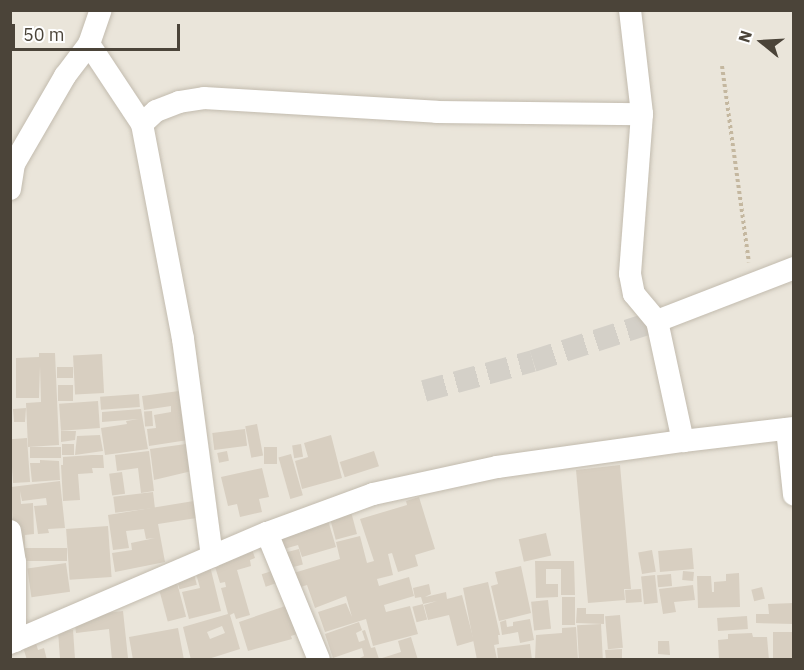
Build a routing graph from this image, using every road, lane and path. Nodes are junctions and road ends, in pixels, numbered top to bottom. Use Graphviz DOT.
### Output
graph roads {
  1 [pos="100,10"];
  2 [pos="630,10"];
  3 [pos="89,44"];
  4 [pos="722,66"];
  5 [pos="642,114"];
  6 [pos="141,124"];
  7 [pos="10,189"];
  8 [pos="794,268"];
  9 [pos="753,284"];
  10 [pos="657,321"];
  11 [pos="790,429"];
  12 [pos="683,441"];
  13 [pos="794,495"];
  14 [pos="10,531"];
  15 [pos="267,533"];
  16 [pos="212,556"];
  17 [pos="13,642"];
  18 [pos="319,660"];
  1 -- 3 [label="street"];
  2 -- 5 [label="street"];
  3 -- 6 [label="street"];
  3 -- 7 [label="street"];
  4 -- 9 [label="path"];
  5 -- 6 [label="street"];
  5 -- 10 [label="street"];
  6 -- 16 [label="street"];
  8 -- 9 [label="street"];
  9 -- 10 [label="street"];
  10 -- 12 [label="street"];
  11 -- 12 [label="street"];
  11 -- 13 [label="street"];
  12 -- 15 [label="street"];
  14 -- 17 [label="street"];
  15 -- 16 [label="street"];
  15 -- 18 [label="street"];
  16 -- 17 [label="street"];
}
